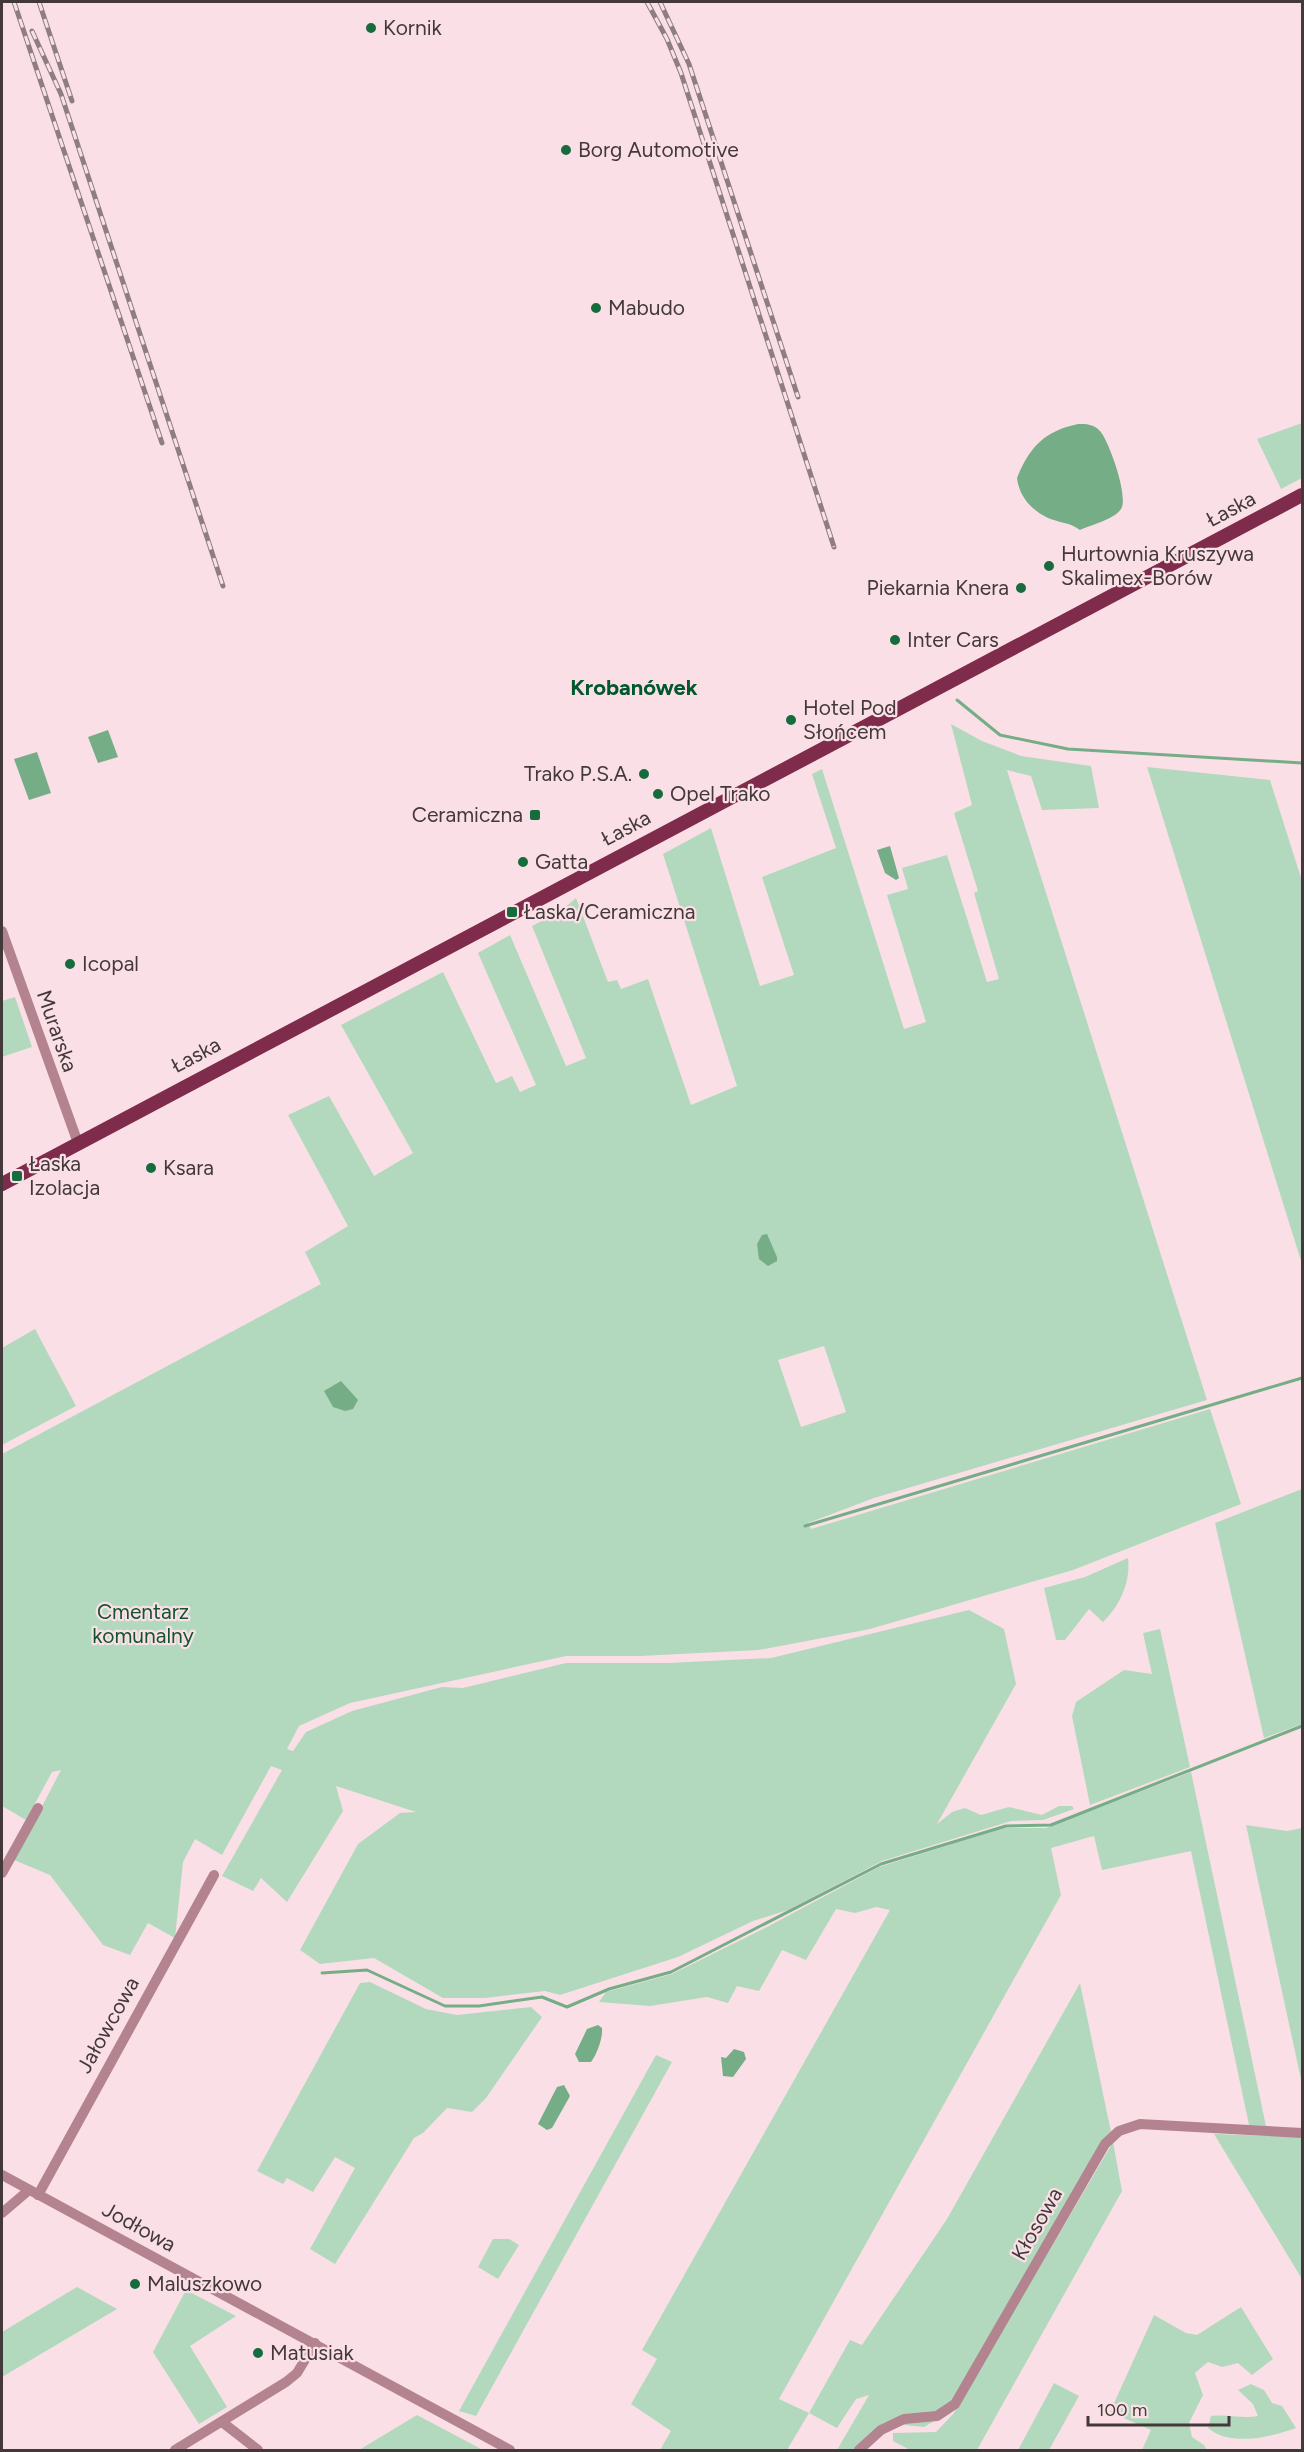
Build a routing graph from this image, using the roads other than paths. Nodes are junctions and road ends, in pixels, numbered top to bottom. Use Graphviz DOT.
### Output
graph roads {
  1 [pos="1302,495"];
  2 [pos="2,931"];
  3 [pos="78,1143"];
  4 [pos="2,1184"];
  5 [pos="38,1808"];
  6 [pos="2,1873"];
  7 [pos="214,1875"];
  8 [pos="1302,2133"];
  9 [pos="2,2175"];
  10 [pos="34,2192"];
  11 [pos="2,2213"];
  12 [pos="315,2343"];
  13 [pos="222,2422"];
  14 [pos="175,2451"];
  15 [pos="258,2451"];
  16 [pos="510,2451"];
  17 [pos="860,2451"];
  1 -- 3 [label="main road, Łaska"];
  2 -- 3 [label="street, Murarska"];
  3 -- 4 [label="main road, Łaska"];
  5 -- 6 [label="street"];
  7 -- 10 [label="street, Jałowcowa"];
  8 -- 17 [label="street, Kłosowa"];
  9 -- 10 [label="street, Jodłowa"];
  10 -- 11 [label="street"];
  10 -- 12 [label="street, Jodłowa"];
  12 -- 13 [label="street"];
  12 -- 16 [label="street, Jodłowa"];
  13 -- 14 [label="street"];
  13 -- 15 [label="street"];
}
